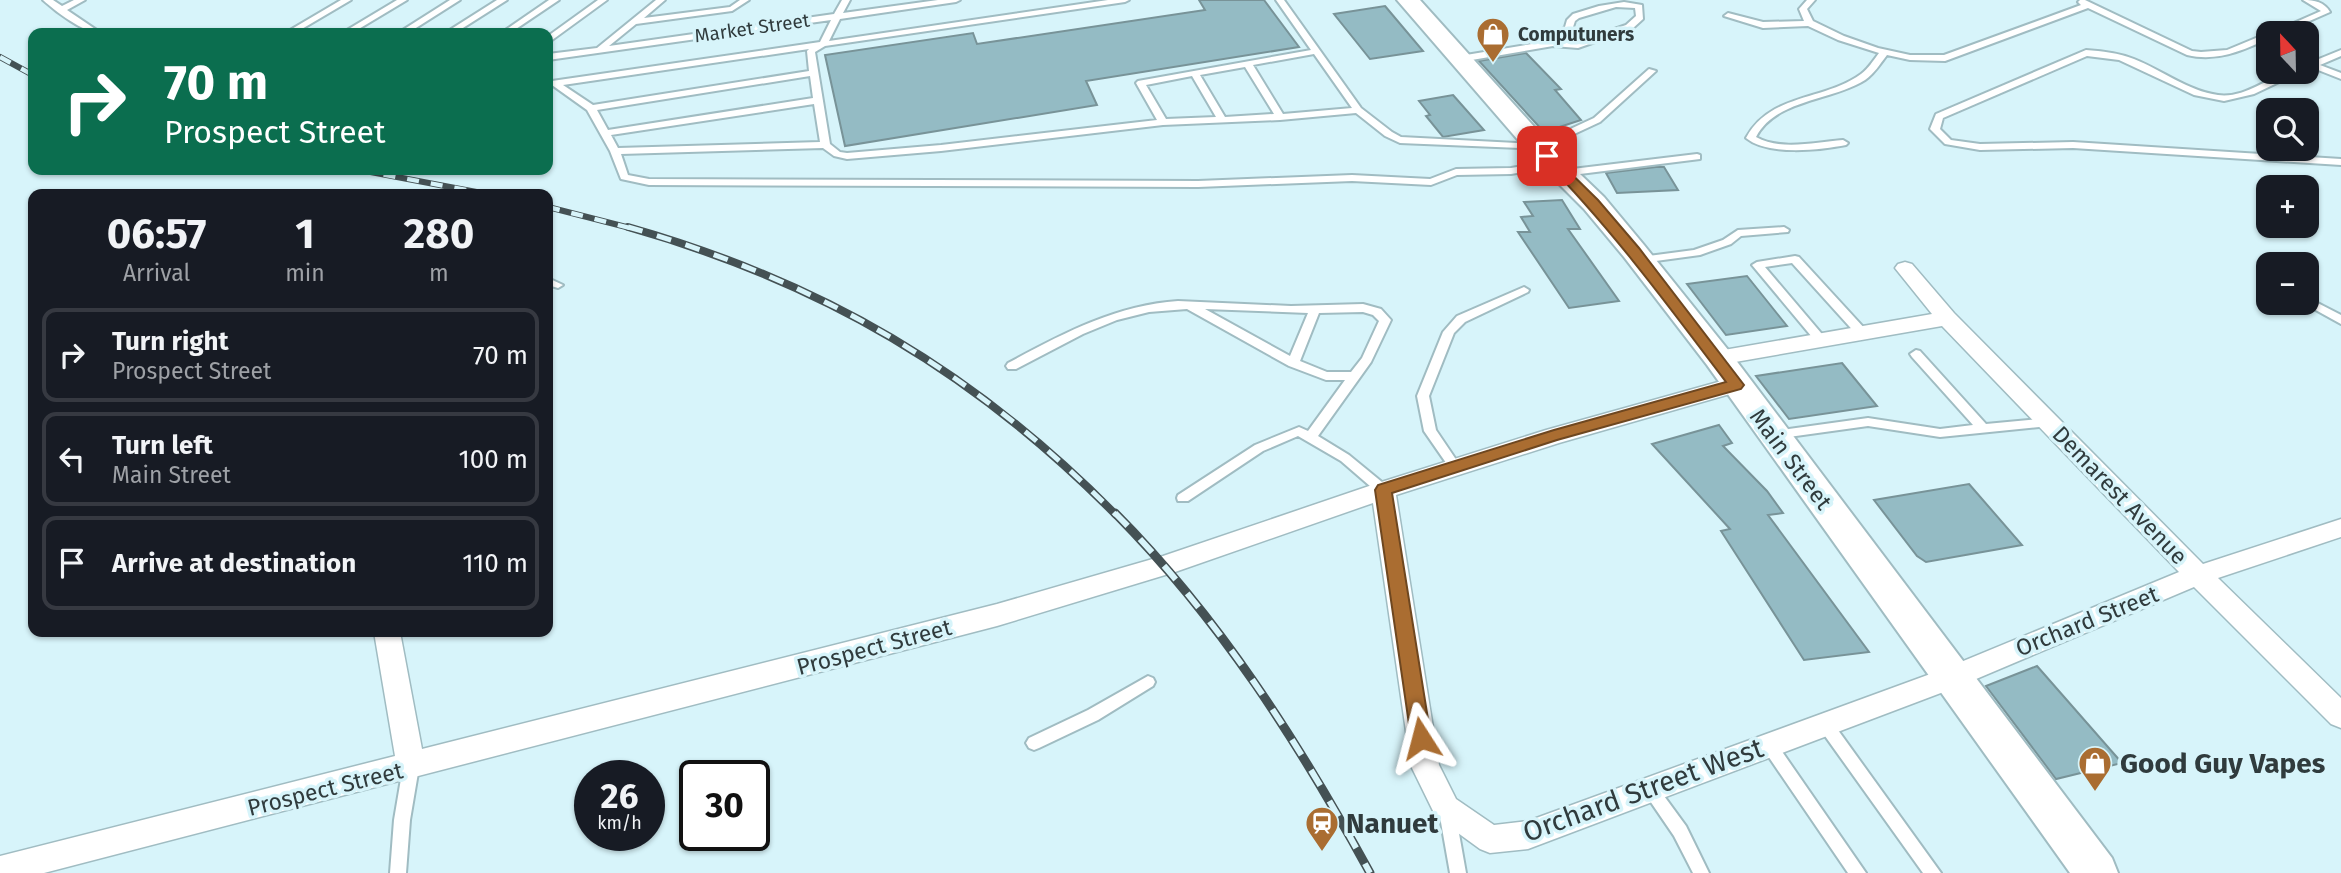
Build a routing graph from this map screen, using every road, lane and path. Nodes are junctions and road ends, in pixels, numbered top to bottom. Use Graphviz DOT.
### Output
graph roads {
  1 [pos="47,0"];
  2 [pos="81,0"];
  3 [pos="347,0"];
  4 [pos="403,0"];
  5 [pos="456,0"];
  6 [pos="503,0"];
  7 [pos="555,0"];
  8 [pos="603,0"];
  9 [pos="661,0"];
  10 [pos="745,0"];
  11 [pos="846,0"];
  12 [pos="956,0"];
  13 [pos="1125,0"];
  14 [pos="1280,0"];
  15 [pos="1408,0"];
  16 [pos="1811,0"];
  17 [pos="2078,0"];
  18 [pos="2307,0"];
  19 [pos="2088,5"];
  20 [pos="60,10"];
  21 [pos="836,16"];
  22 [pos="1728,16"];
  23 [pos="2304,21"];
  24 [pos="632,23"];
  25 [pos="1809,23"];
  26 [pos="89,28"];
  27 [pos="298,28"];
  28 [pos="355,28"];
  29 [pos="410,28"];
  30 [pos="457,28"];
  31 [pos="513,28"];
  32 [pos="553,36"];
  33 [pos="2256,41"];
  34 [pos="1553,43"];
  35 [pos="823,44"];
  36 [pos="600,50"];
  37 [pos="1317,51"];
  38 [pos="1885,52"];
  39 [pos="2341,52"];
  40 [pos="553,56"];
  41 [pos="1460,59"];
  42 [pos="2319,62"];
  43 [pos="1248,65"];
  44 [pos="2319,69"];
  45 [pos="1653,71"];
  46 [pos="814,73"];
  47 [pos="1195,74"];
  48 [pos="2341,76"];
  49 [pos="2266,84"];
  50 [pos="819,100"];
  51 [pos="591,108"];
  52 [pos="1358,110"];
  53 [pos="1280,117"];
  54 [pos="1222,118"];
  55 [pos="1163,122"];
  56 [pos="605,133"];
  57 [pos="1843,144"];
  58 [pos="825,145"];
  59 [pos="615,151"];
  60 [pos="1697,157"];
  61 [pos="1552,161"];
  62 [pos="2341,162"];
  63 [pos="1784,230"];
  64 [pos="1641,260"];
  65 [pos="1905,268"];
  66 [pos="1524,290"];
  67 [pos="1189,305"];
  68 [pos="2319,307"];
  69 [pos="1315,309"];
  70 [pos="1947,318"];
  71 [pos="2341,320"];
  72 [pos="1863,332"];
  73 [pos="1821,340"];
  74 [pos="1916,354"];
  75 [pos="1718,358"];
  76 [pos="1293,363"];
  77 [pos="1012,366"];
  78 [pos="1354,376"];
  79 [pos="1736,385"];
  80 [pos="2049,422"];
  81 [pos="1983,429"];
  82 [pos="1774,435"];
  83 [pos="1310,438"];
  84 [pos="1455,467"];
  85 [pos="1383,490"];
  86 [pos="1182,498"];
  87 [pos="2341,528"];
  88 [pos="2199,575"];
  89 [pos="388,637"];
  90 [pos="1953,677"];
  91 [pos="1148,682"];
  92 [pos="2341,716"];
  93 [pos="1825,724"];
  94 [pos="1034,743"];
  95 [pos="1769,745"];
  96 [pos="411,767"];
  97 [pos="1651,790"];
  98 [pos="1446,808"];
  99 [pos="0,870"];
  100 [pos="398,873"];
  101 [pos="1458,873"];
  102 [pos="1701,873"];
  103 [pos="1858,873"];
  104 [pos="1933,873"];
  105 [pos="2096,873"];
  1 -- 20 [label="lane"];
  2 -- 20 [label="lane"];
  3 -- 27 [label="lane"];
  4 -- 28 [label="lane"];
  5 -- 29 [label="lane"];
  6 -- 30 [label="lane"];
  7 -- 31 [label="lane"];
  8 -- 32 [label="lane"];
  9 -- 24 [label="lane"];
  10 -- 24 [label="lane"];
  11 -- 21 [label="lane"];
  12 -- 21 [label="lane, Market Street"];
  13 -- 35 [label="lane"];
  14 -- 37 [label="lane"];
  15 -- 41 [label="street, Main Street"];
  16 -- 25 [label="lane"];
  17 -- 19 [label="lane"];
  18 -- 23 [label="lane"];
  19 -- 33 [label="lane"];
  19 -- 38 [label="lane"];
  20 -- 26 [label="lane"];
  21 -- 35 [label="lane"];
  21 -- 36 [label="lane, Market Street"];
  22 -- 25 [label="lane"];
  24 -- 36 [label="lane"];
  25 -- 38 [label="lane"];
  34 -- 34 [label="lane"];
  34 -- 41 [label="lane"];
  35 -- 46 [label="lane"];
  35 -- 51 [label="lane"];
  36 -- 40 [label="lane, Market Street"];
  37 -- 43 [label="lane"];
  37 -- 52 [label="lane"];
  38 -- 57 [label="lane"];
  39 -- 42 [label="lane"];
  41 -- 61 [label="street, Main Street"];
  43 -- 47 [label="lane"];
  43 -- 53 [label="lane"];
  44 -- 48 [label="lane"];
  45 -- 61 [label="lane"];
  46 -- 50 [label="lane"];
  46 -- 51 [label="lane"];
  47 -- 54 [label="lane"];
  47 -- 55 [label="lane"];
  49 -- 62 [label="lane"];
  50 -- 56 [label="lane"];
  50 -- 58 [label="lane"];
  51 -- 56 [label="lane"];
  52 -- 53 [label="lane"];
  52 -- 61 [label="lane"];
  53 -- 54 [label="lane"];
  54 -- 55 [label="lane"];
  55 -- 58 [label="lane"];
  56 -- 59 [label="lane"];
  58 -- 59 [label="lane"];
  59 -- 61 [label="lane"];
  60 -- 61 [label="lane"];
  61 -- 64 [label="street, Main Street"];
  63 -- 64 [label="lane"];
  64 -- 75 [label="street, Main Street"];
  65 -- 70 [label="street, Demarest Avenue"];
  66 -- 84 [label="lane"];
  67 -- 69 [label="lane"];
  67 -- 76 [label="lane"];
  67 -- 77 [label="lane"];
  68 -- 71 [label="lane"];
  69 -- 76 [label="lane"];
  69 -- 78 [label="lane"];
  70 -- 72 [label="street"];
  70 -- 80 [label="street, Demarest Avenue"];
  72 -- 73 [label="street"];
  72 -- 73 [label="lane"];
  73 -- 75 [label="street"];
  74 -- 81 [label="lane"];
  75 -- 79 [label="street, Main Street"];
  76 -- 78 [label="lane"];
  78 -- 83 [label="lane"];
  79 -- 82 [label="street, Main Street"];
  79 -- 84 [label="street, Prospect Street"];
  80 -- 81 [label="lane"];
  80 -- 88 [label="street, Demarest Avenue"];
  81 -- 82 [label="lane"];
  82 -- 90 [label="street, Main Street"];
  83 -- 85 [label="lane"];
  83 -- 86 [label="lane"];
  84 -- 85 [label="street, Prospect Street"];
  85 -- 96 [label="street, Prospect Street"];
  85 -- 98 [label="street, Orchard Street West"];
  87 -- 88 [label="street, Orchard Street"];
  88 -- 90 [label="street, Orchard Street"];
  88 -- 92 [label="street, Demarest Avenue"];
  89 -- 96 [label="street"];
  90 -- 93 [label="street, Orchard Street West"];
  90 -- 105 [label="street, Main Street"];
  91 -- 94 [label="lane"];
  93 -- 95 [label="street, Orchard Street West"];
  93 -- 104 [label="lane"];
  95 -- 97 [label="street, Orchard Street West"];
  95 -- 103 [label="lane"];
  96 -- 99 [label="street, Prospect Street"];
  96 -- 100 [label="lane"];
  97 -- 98 [label="street, Orchard Street West"];
  97 -- 102 [label="lane"];
  98 -- 101 [label="lane"];
}
